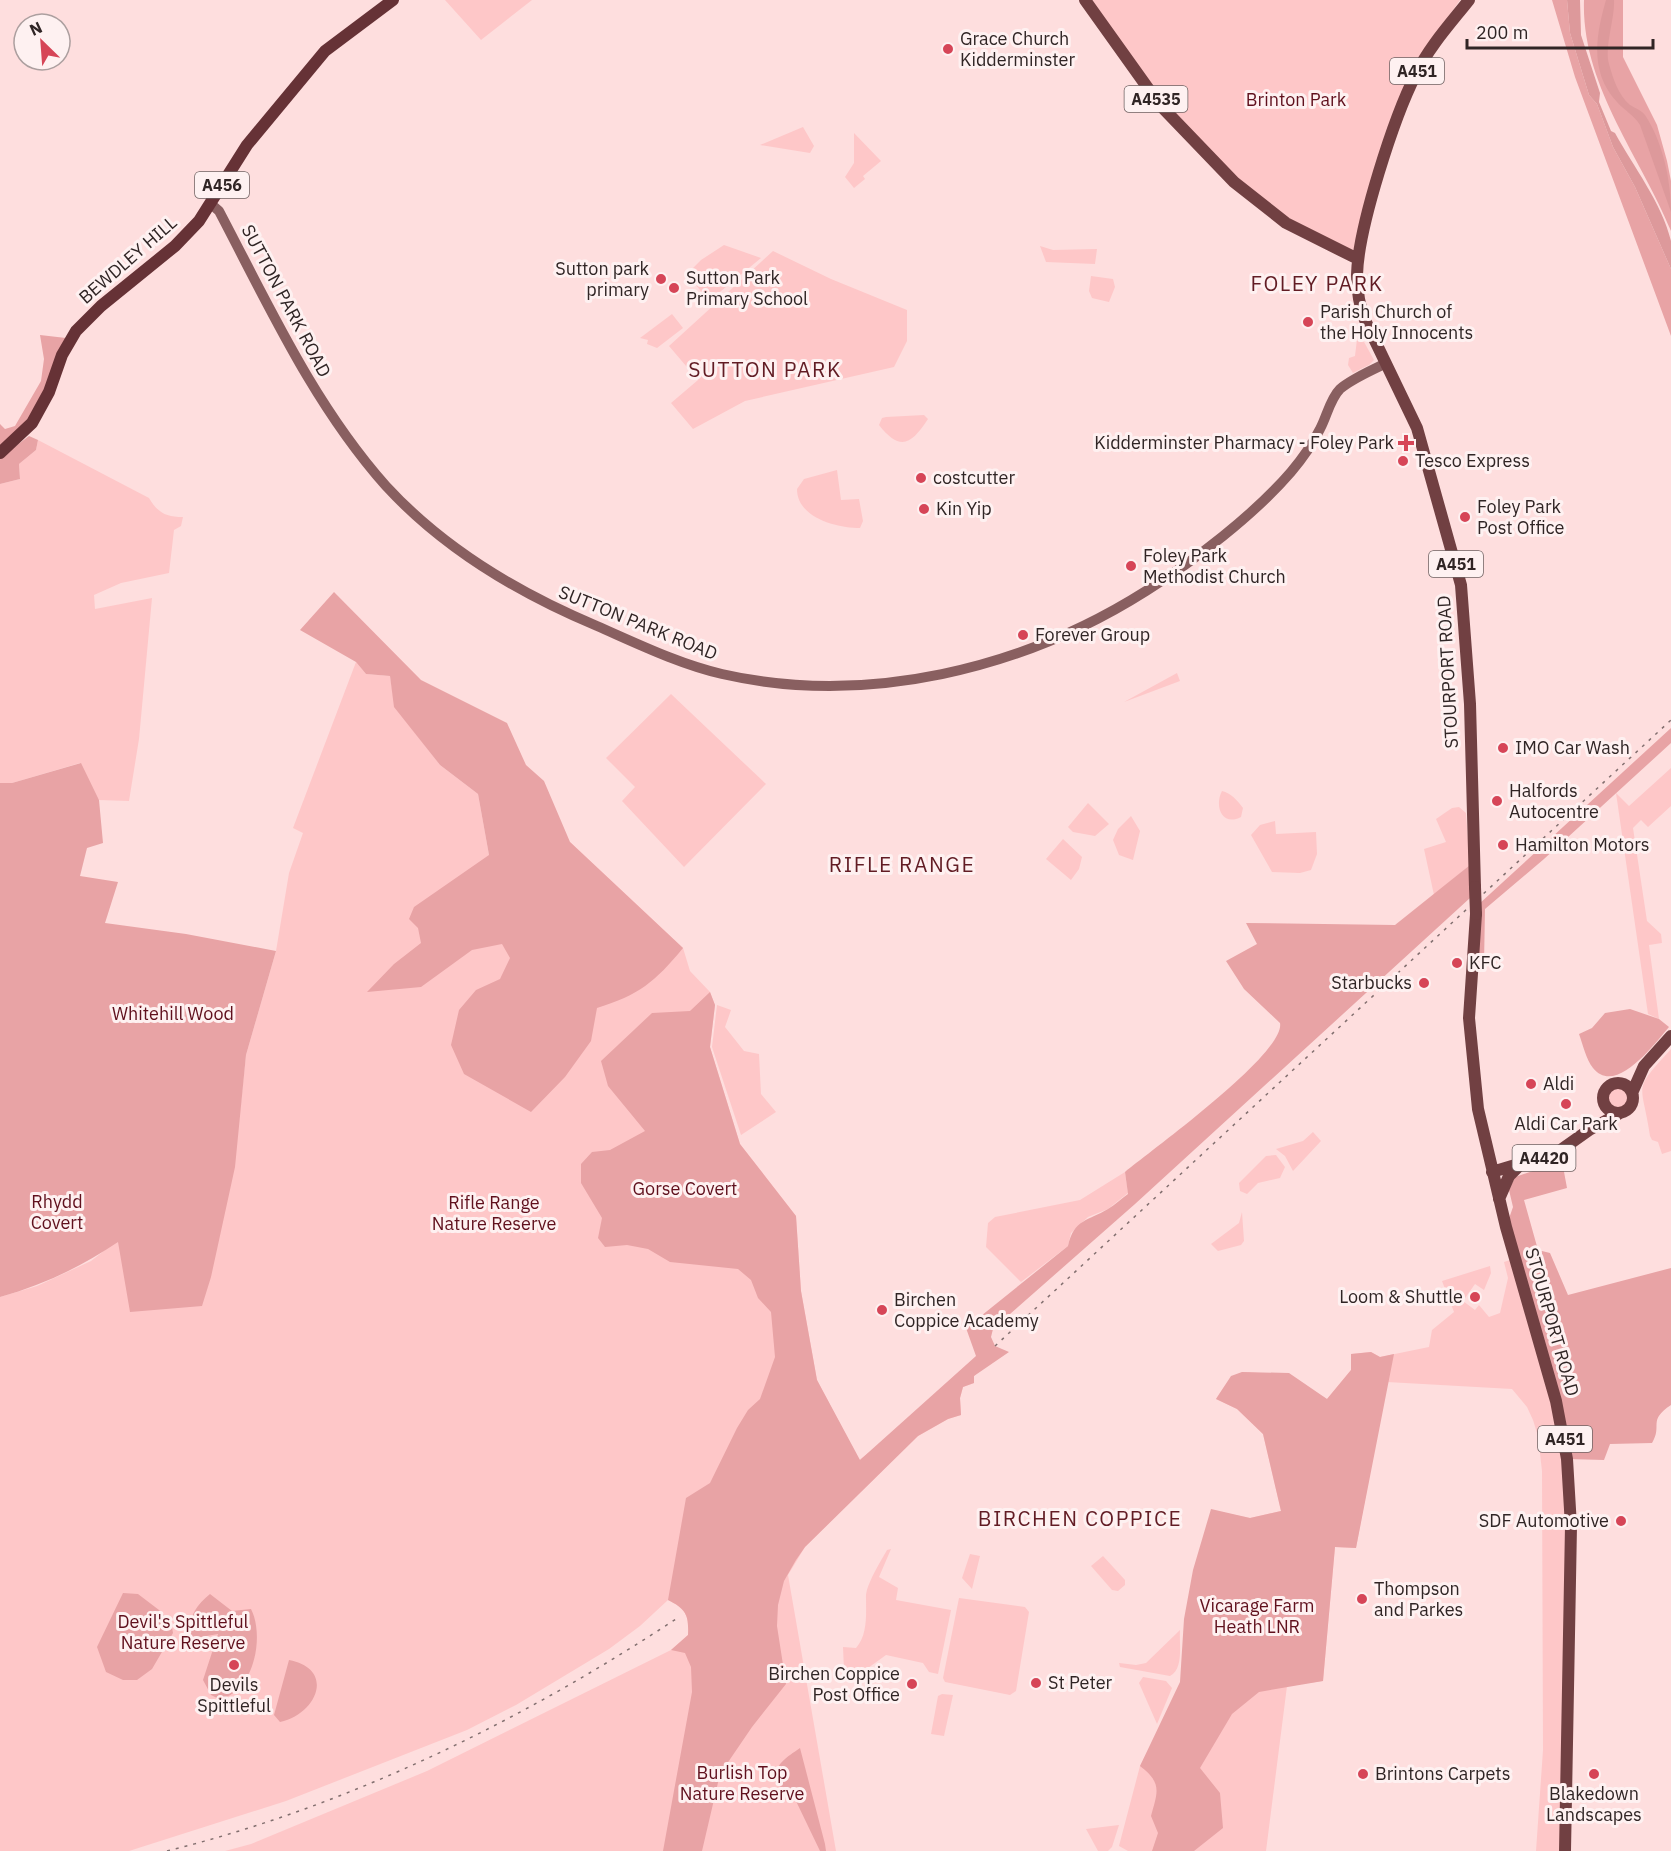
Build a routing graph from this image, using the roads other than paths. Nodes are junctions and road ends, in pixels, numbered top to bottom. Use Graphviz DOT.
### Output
graph roads {
  1 [pos="393,0"];
  2 [pos="1085,0"];
  3 [pos="1469,0"];
  4 [pos="211,204"];
  5 [pos="1358,259"];
  6 [pos="1386,363"];
  7 [pos="0,453"];
  8 [pos="1671,1036"];
  9 [pos="1644,1066"];
  10 [pos="1619,1083"];
  11 [pos="1632,1093"];
  12 [pos="1604,1105"];
  13 [pos="1620,1113"];
  14 [pos="1589,1130"];
  15 [pos="1521,1164"];
  16 [pos="1492,1172"];
  17 [pos="1499,1198"];
  18 [pos="1565,1851"];
  1 -- 4 [label="highway, BEWDLEY HILL / A456"];
  2 -- 5 [label="main road, A4535"];
  3 -- 5 [label="main road, A451"];
  4 -- 6 [label="main road, SUTTON PARK ROAD"];
  4 -- 7 [label="highway, BEWDLEY HILL / A456"];
  5 -- 6 [label="main road, STOURPORT ROAD / A451"];
  6 -- 16 [label="main road, STOURPORT ROAD / A451, bridge"];
  8 -- 9 [label="main road"];
  9 -- 10 [label="main road"];
  9 -- 11 [label="main road"];
  10 -- 11 [label="main road"];
  10 -- 12 [label="main road"];
  11 -- 13 [label="main road"];
  12 -- 13 [label="main road"];
  12 -- 14 [label="main road, A4420"];
  13 -- 14 [label="main road, A4420"];
  14 -- 15 [label="main road, A4420"];
  15 -- 16 [label="main road, A4420"];
  15 -- 17 [label="main road"];
  16 -- 17 [label="main road, STOURPORT ROAD / A451"];
  17 -- 18 [label="main road, STOURPORT ROAD / A451"];
}
